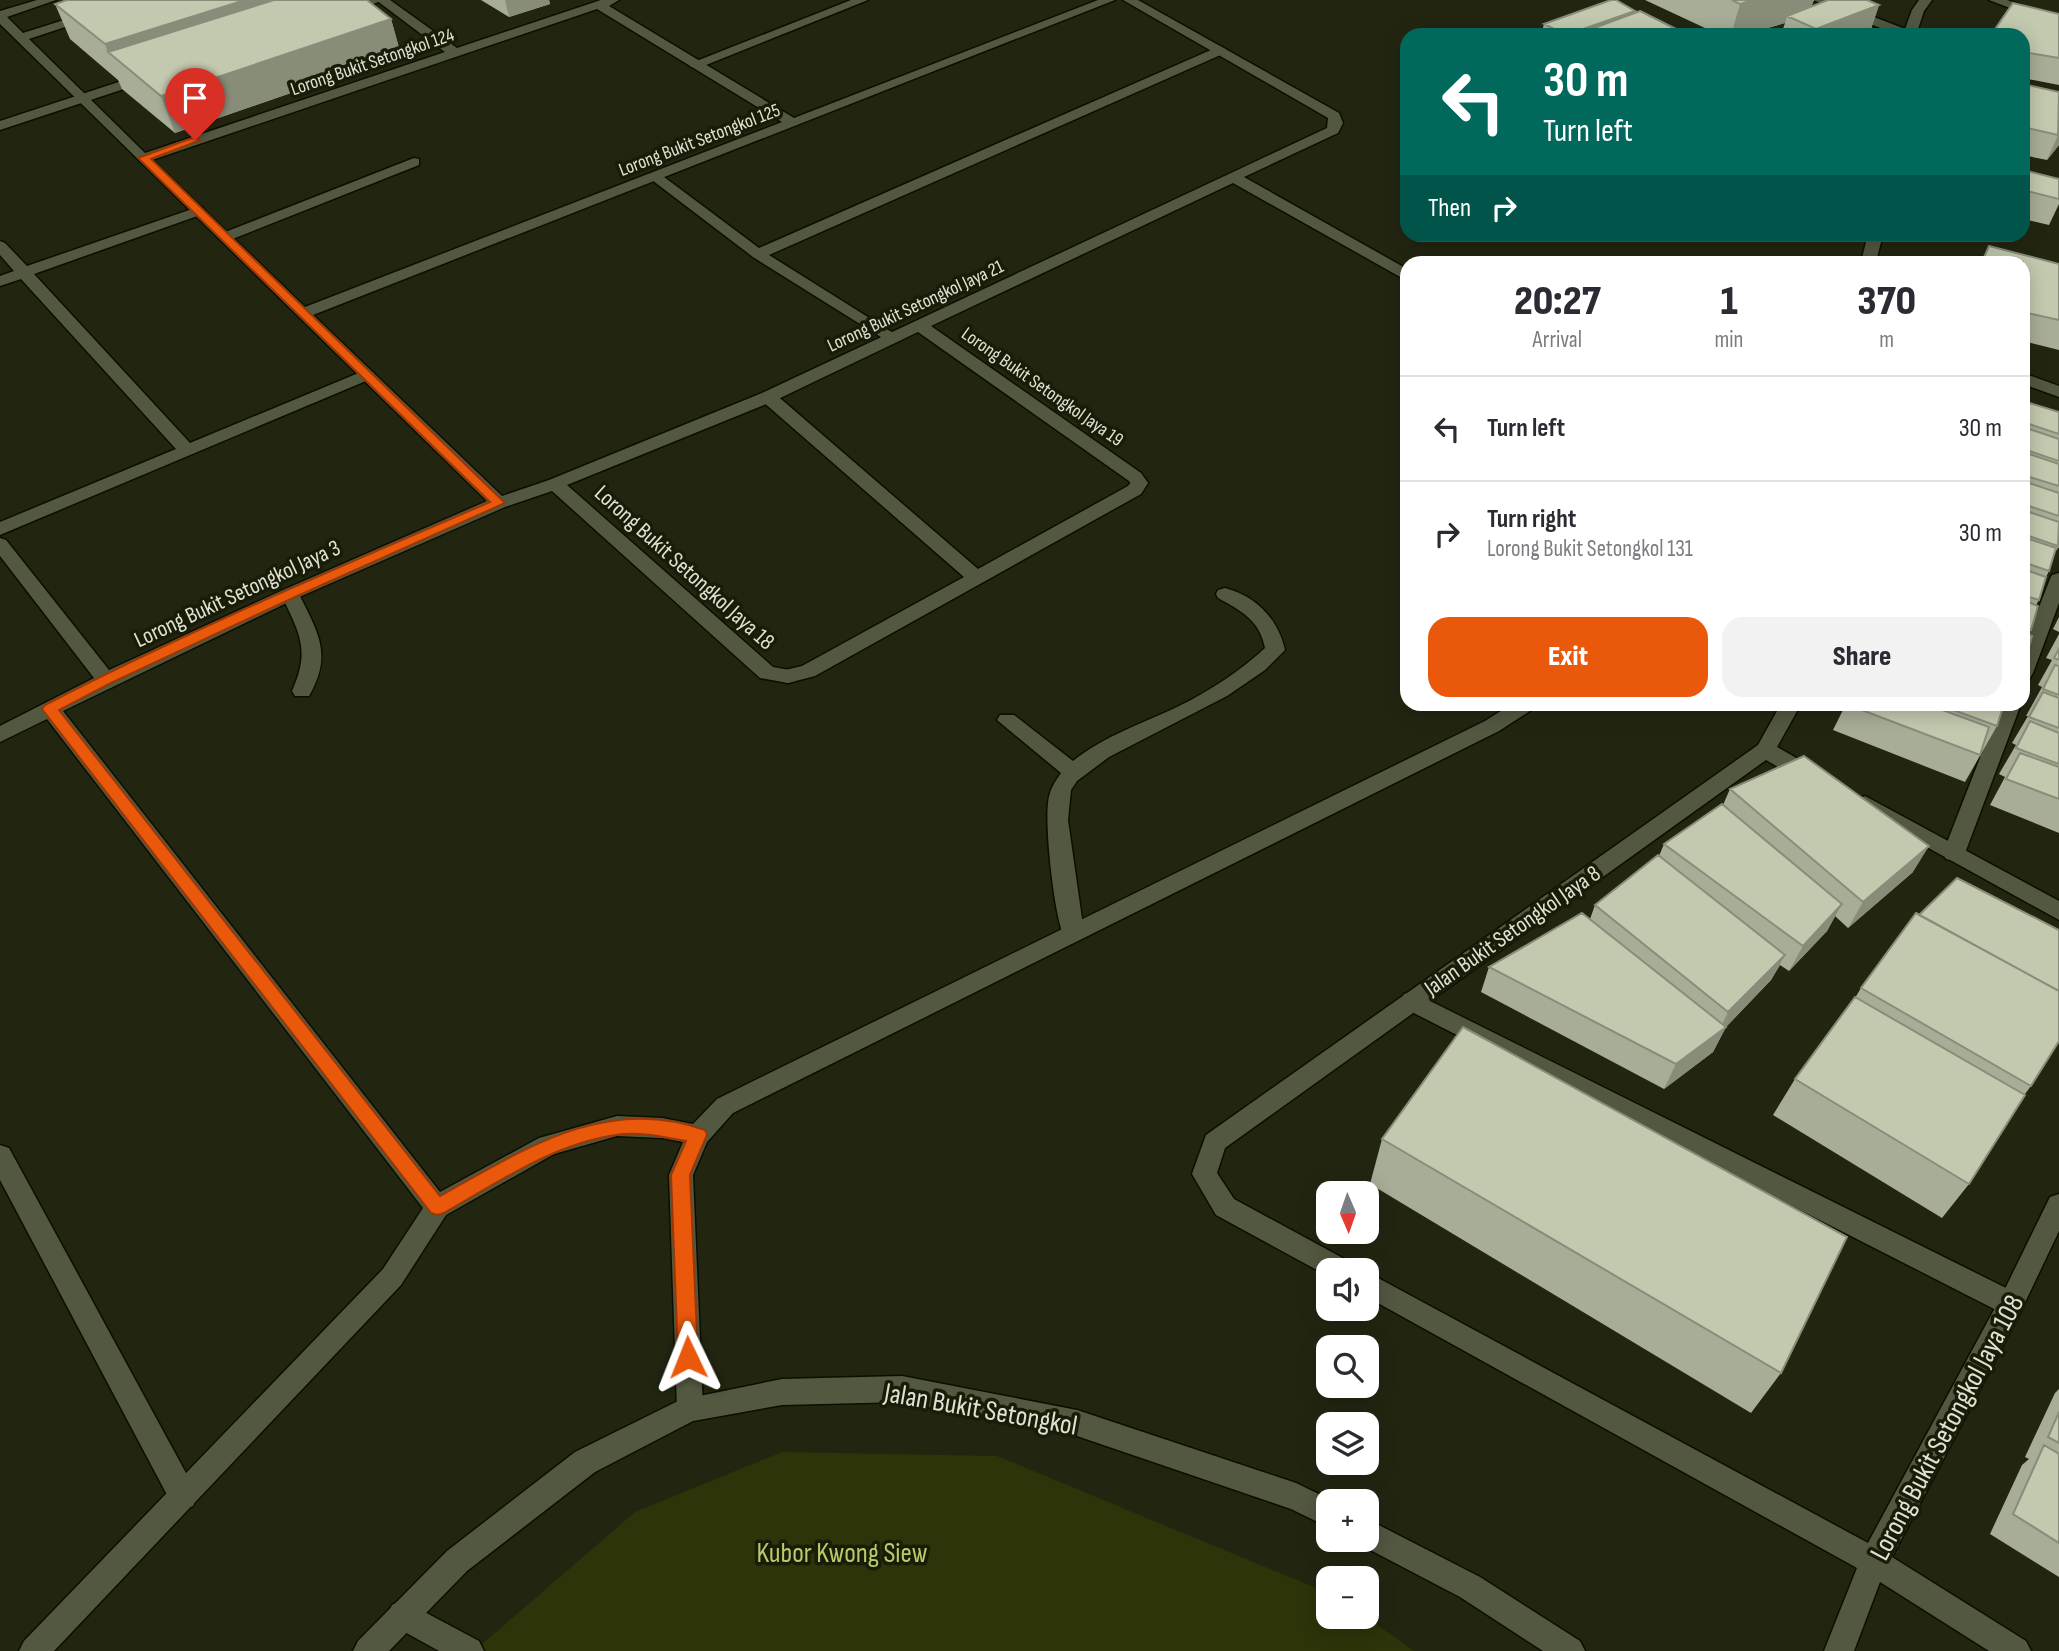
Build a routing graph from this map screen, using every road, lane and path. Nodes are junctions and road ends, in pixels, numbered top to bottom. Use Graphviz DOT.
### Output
graph roads {
  1 [pos="50,0"];
  2 [pos="140,0"];
  3 [pos="380,0"];
  4 [pos="613,0"];
  5 [pos="862,0"];
  6 [pos="1109,0"];
  7 [pos="1129,0"];
  8 [pos="1819,0"];
  9 [pos="1926,0"];
  10 [pos="1995,0"];
  11 [pos="599,5"];
  12 [pos="0,16"];
  13 [pos="326,17"];
  14 [pos="2059,23"];
  15 [pos="1891,28"];
  16 [pos="1912,28"];
  17 [pos="20,38"];
  18 [pos="1220,50"];
  19 [pos="455,53"];
  20 [pos="696,64"];
  21 [pos="159,74"];
  22 [pos="81,99"];
  23 [pos="793,123"];
  24 [pos="0,126"];
  25 [pos="143,158"];
  26 [pos="414,162"];
  27 [pos="655,177"];
  28 [pos="1235,178"];
  29 [pos="198,211"];
  30 [pos="225,237"];
  31 [pos="0,246"];
  32 [pos="758,254"];
  33 [pos="1400,271"];
  34 [pos="24,272"];
  35 [pos="0,281"];
  36 [pos="304,313"];
  37 [pos="920,326"];
  38 [pos="892,339"];
  39 [pos="367,375"];
  40 [pos="2030,381"];
  41 [pos="2059,393"];
  42 [pos="768,397"];
  43 [pos="186,449"];
  44 [pos="555,484"];
  45 [pos="499,503"];
  46 [pos="0,529"];
  47 [pos="0,544"];
  48 [pos="976,578"];
  49 [pos="2059,579"];
  50 [pos="290,594"];
  51 [pos="1225,594"];
  52 [pos="2030,655"];
  53 [pos="106,680"];
  54 [pos="302,691"];
  55 [pos="50,709"];
  56 [pos="1515,711"];
  57 [pos="1786,711"];
  58 [pos="2008,711"];
  59 [pos="1007,720"];
  60 [pos="0,736"];
  61 [pos="1765,750"];
  62 [pos="1073,772"];
  63 [pos="1954,853"];
  64 [pos="2059,912"];
  65 [pos="1073,933"];
  66 [pos="1412,1001"];
  67 [pos="698,1135"];
  68 [pos="0,1156"];
  69 [pos="2059,1205"];
  70 [pos="437,1207"];
  71 [pos="1319,1258"];
  72 [pos="1379,1291"];
  73 [pos="2011,1304"];
  74 [pos="690,1409"];
  75 [pos="183,1496"];
  76 [pos="1316,1507"];
  77 [pos="1379,1539"];
  78 [pos="1874,1562"];
  79 [pos="402,1615"];
  80 [pos="34,1651"];
  81 [pos="368,1651"];
  82 [pos="469,1651"];
  83 [pos="1570,1651"];
  84 [pos="1839,1651"];
  85 [pos="2016,1651"];
  1 -- 12 [label="street"];
  2 -- 17 [label="street"];
  3 -- 13 [label="street"];
  3 -- 19 [label="street"];
  4 -- 11 [label="street, Lorong Bukit Setongkol 124"];
  5 -- 20 [label="street"];
  6 -- 23 [label="street, Lorong Bukit Setongkol 125"];
  7 -- 18 [label="street"];
  8 -- 15 [label="street"];
  9 -- 16 [label="street"];
  10 -- 14 [label="street"];
  11 -- 19 [label="street, Lorong Bukit Setongkol 124"];
  11 -- 20 [label="street"];
  12 -- 17 [label="street"];
  17 -- 22 [label="street"];
  18 -- 28 [label="street, Lorong Bukit Setongkol Jaya 21"];
  18 -- 32 [label="street"];
  19 -- 25 [label="street, Lorong Bukit Setongkol 124"];
  20 -- 23 [label="street"];
  21 -- 22 [label="street"];
  22 -- 24 [label="street"];
  22 -- 25 [label="street"];
  23 -- 27 [label="street, Lorong Bukit Setongkol 125"];
  25 -- 29 [label="street"];
  26 -- 30 [label="street"];
  27 -- 32 [label="street"];
  27 -- 36 [label="street, Lorong Bukit Setongkol 125"];
  28 -- 33 [label="street"];
  28 -- 37 [label="street, Lorong Bukit Setongkol Jaya 21"];
  29 -- 30 [label="street"];
  29 -- 34 [label="street"];
  30 -- 36 [label="street"];
  31 -- 34 [label="street"];
  32 -- 38 [label="street"];
  34 -- 35 [label="street"];
  34 -- 43 [label="street"];
  36 -- 39 [label="street"];
  37 -- 38 [label="street, Lorong Bukit Setongkol Jaya 21"];
  37 -- 48 [label="street, Lorong Bukit Setongkol Jaya 19"];
  38 -- 42 [label="street, Lorong Bukit Setongkol Jaya 21"];
  39 -- 43 [label="street"];
  39 -- 45 [label="street"];
  40 -- 41 [label="street"];
  42 -- 44 [label="street, Lorong Bukit Setongkol Jaya 21"];
  42 -- 48 [label="street"];
  43 -- 46 [label="street"];
  44 -- 45 [label="street, Lorong Bukit Setongkol Jaya 21"];
  44 -- 48 [label="street, Lorong Bukit Setongkol Jaya 18"];
  45 -- 50 [label="street, Lorong Bukit Setongkol Jaya 3"];
  47 -- 53 [label="street"];
  49 -- 52 [label="street"];
  50 -- 53 [label="street, Lorong Bukit Setongkol Jaya 3"];
  50 -- 54 [label="street"];
  51 -- 62 [label="street"];
  53 -- 55 [label="street, Lorong Bukit Setongkol Jaya 3"];
  55 -- 60 [label="street, Lorong Bukit Setongkol Jaya 3"];
  55 -- 70 [label="street"];
  56 -- 65 [label="street"];
  57 -- 61 [label="street, Jalan Bukit Setongkol Jaya 8"];
  58 -- 63 [label="street"];
  59 -- 62 [label="street"];
  61 -- 63 [label="street"];
  61 -- 66 [label="street, Jalan Bukit Setongkol Jaya 8"];
  62 -- 65 [label="street"];
  63 -- 64 [label="street"];
  65 -- 67 [label="street"];
  66 -- 71 [label="street, Jalan Bukit Setongkol Jaya 8"];
  66 -- 73 [label="street"];
  67 -- 70 [label="street"];
  67 -- 74 [label="street"];
  68 -- 75 [label="street"];
  69 -- 73 [label="street, Lorong Bukit Setongkol Jaya 108"];
  70 -- 75 [label="street"];
  72 -- 78 [label="street"];
  73 -- 78 [label="street, Lorong Bukit Setongkol Jaya 108"];
  74 -- 76 [label="street, Jalan Bukit Setongkol"];
  74 -- 79 [label="street, Jalan Bukit Setongkol"];
  75 -- 80 [label="street"];
  77 -- 83 [label="street"];
  78 -- 84 [label="street, Lorong Bukit Setongkol Jaya 108"];
  78 -- 85 [label="street"];
  79 -- 81 [label="street, Jalan Bukit Setongkol"];
  79 -- 82 [label="street"];
}
